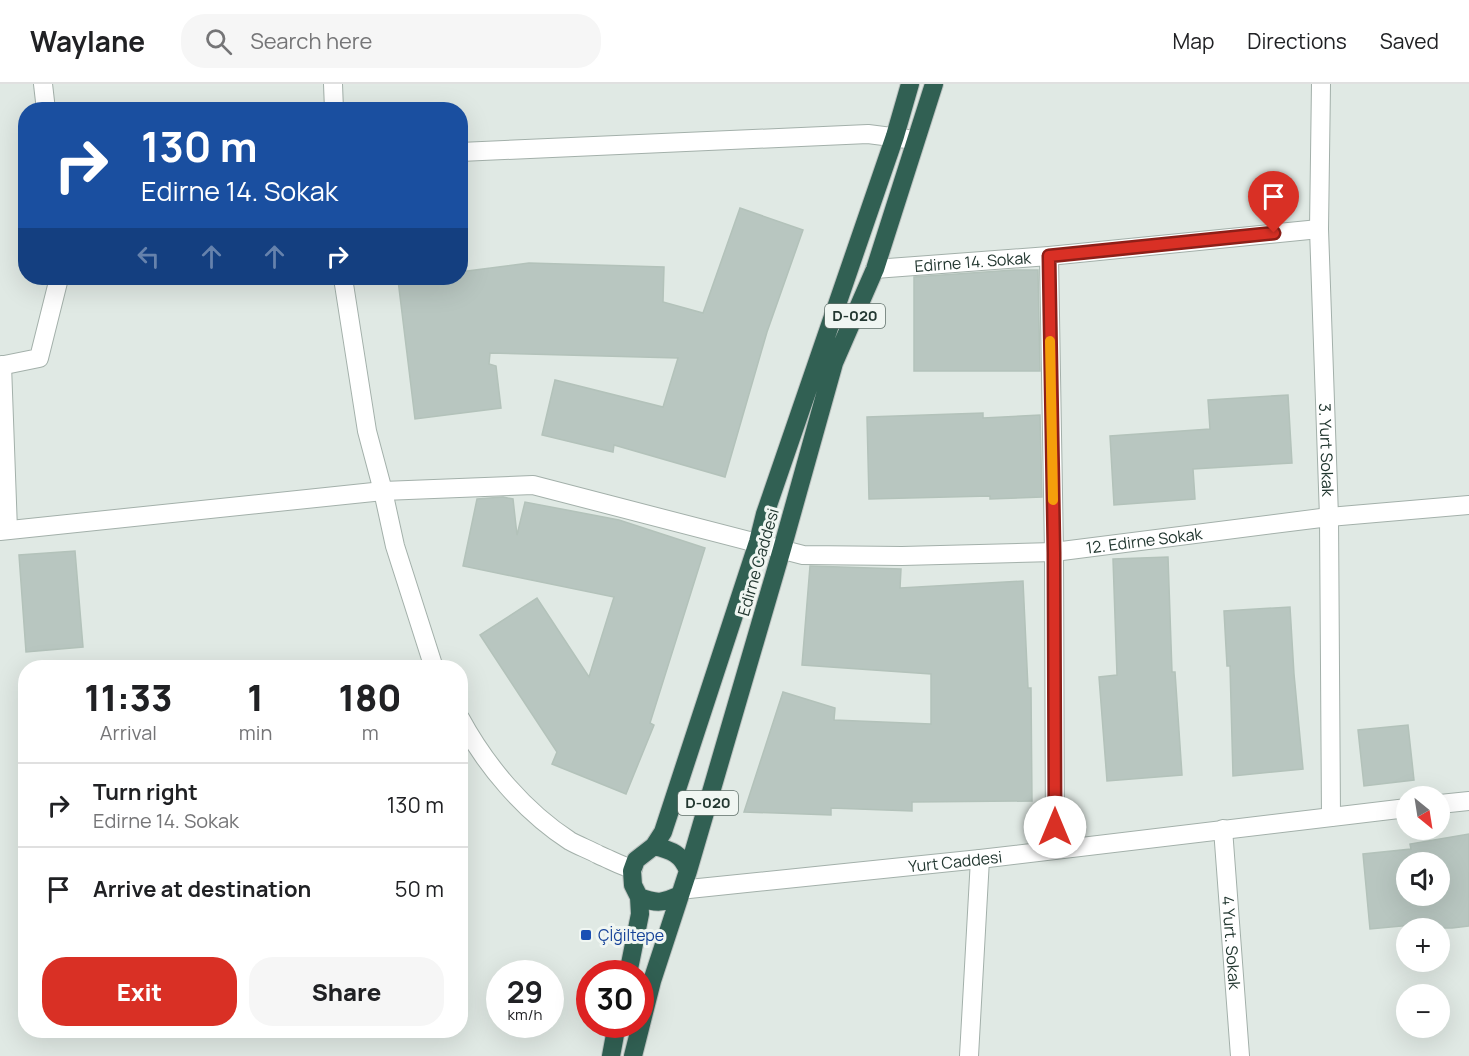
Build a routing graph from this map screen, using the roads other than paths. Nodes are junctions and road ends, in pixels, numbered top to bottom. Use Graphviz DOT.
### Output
graph roads {
  1 [pos="43,84"];
  2 [pos="333,84"];
  3 [pos="910,84"];
  4 [pos="934,84"];
  5 [pos="1321,84"];
  6 [pos="45,102"];
  7 [pos="334,102"];
  8 [pos="895,136"];
  9 [pos="915,140"];
  10 [pos="468,152"];
  11 [pos="1319,229"];
  12 [pos="1049,256"];
  13 [pos="875,269"];
  14 [pos="57,285"];
  15 [pos="344,285"];
  16 [pos="1,365"];
  17 [pos="383,491"];
  18 [pos="1469,505"];
  19 [pos="1329,517"];
  20 [pos="4,531"];
  21 [pos="758,542"];
  22 [pos="782,549"];
  23 [pos="1054,552"];
  24 [pos="431,660"];
  25 [pos="468,732"];
  26 [pos="1469,801"];
  27 [pos="1450,803"];
  28 [pos="1396,809"];
  29 [pos="1331,817"];
  30 [pos="1223,829"];
  31 [pos="654,846"];
  32 [pos="1055,850"];
  33 [pos="980,859"];
  34 [pos="635,883"];
  35 [pos="684,885"];
  36 [pos="631,960"];
  37 [pos="614,1038"];
  38 [pos="610,1056"];
  39 [pos="633,1056"];
  40 [pos="969,1056"];
  41 [pos="1240,1056"];
  1 -- 6 [label="street"];
  2 -- 7 [label="street"];
  3 -- 8 [label="highway, Edirne Caddesi"];
  4 -- 9 [label="highway, Edirne Caddesi / D-020"];
  5 -- 11 [label="street, 3. Yurt Sokak"];
  8 -- 9 [label="street"];
  8 -- 10 [label="street"];
  8 -- 21 [label="highway, Edirne Caddesi"];
  9 -- 13 [label="highway, Edirne Caddesi / D-020"];
  11 -- 12 [label="street, Edirne 14. Sokak"];
  11 -- 19 [label="street, 3. Yurt Sokak"];
  12 -- 13 [label="street, Edirne 14. Sokak"];
  12 -- 23 [label="street"];
  13 -- 22 [label="highway, Edirne Caddesi / D-020"];
  14 -- 16 [label="street"];
  15 -- 17 [label="street"];
  16 -- 20 [label="street"];
  17 -- 20 [label="street, 12. Edirne Sokak"];
  17 -- 21 [label="street, 12. Edirne Sokak"];
  17 -- 24 [label="street"];
  18 -- 19 [label="street, 12. Edirne Sokak"];
  19 -- 23 [label="street, 12. Edirne Sokak"];
  19 -- 29 [label="street, 3. Yurt Sokak"];
  21 -- 22 [label="street, 12. Edirne Sokak"];
  21 -- 31 [label="highway, Edirne Caddesi"];
  22 -- 23 [label="street, 12. Edirne Sokak"];
  22 -- 35 [label="highway, Edirne Caddesi / D-020"];
  23 -- 32 [label="street"];
  25 -- 34 [label="street"];
  26 -- 27 [label="street"];
  28 -- 29 [label="street, Yurt Caddesi"];
  29 -- 30 [label="street, Yurt Caddesi"];
  30 -- 32 [label="street, Yurt Caddesi"];
  30 -- 41 [label="street, 4 Yurt. Sokak"];
  31 -- 34 [label="highway, Edirne Caddesi"];
  31 -- 35 [label="highway"];
  32 -- 33 [label="street, Yurt Caddesi"];
  33 -- 35 [label="street, Yurt Caddesi"];
  33 -- 40 [label="street"];
  34 -- 35 [label="highway"];
  34 -- 36 [label="highway"];
  35 -- 39 [label="highway, Edirne Caddesi / D-020"];
  37 -- 38 [label="highway"];
}
